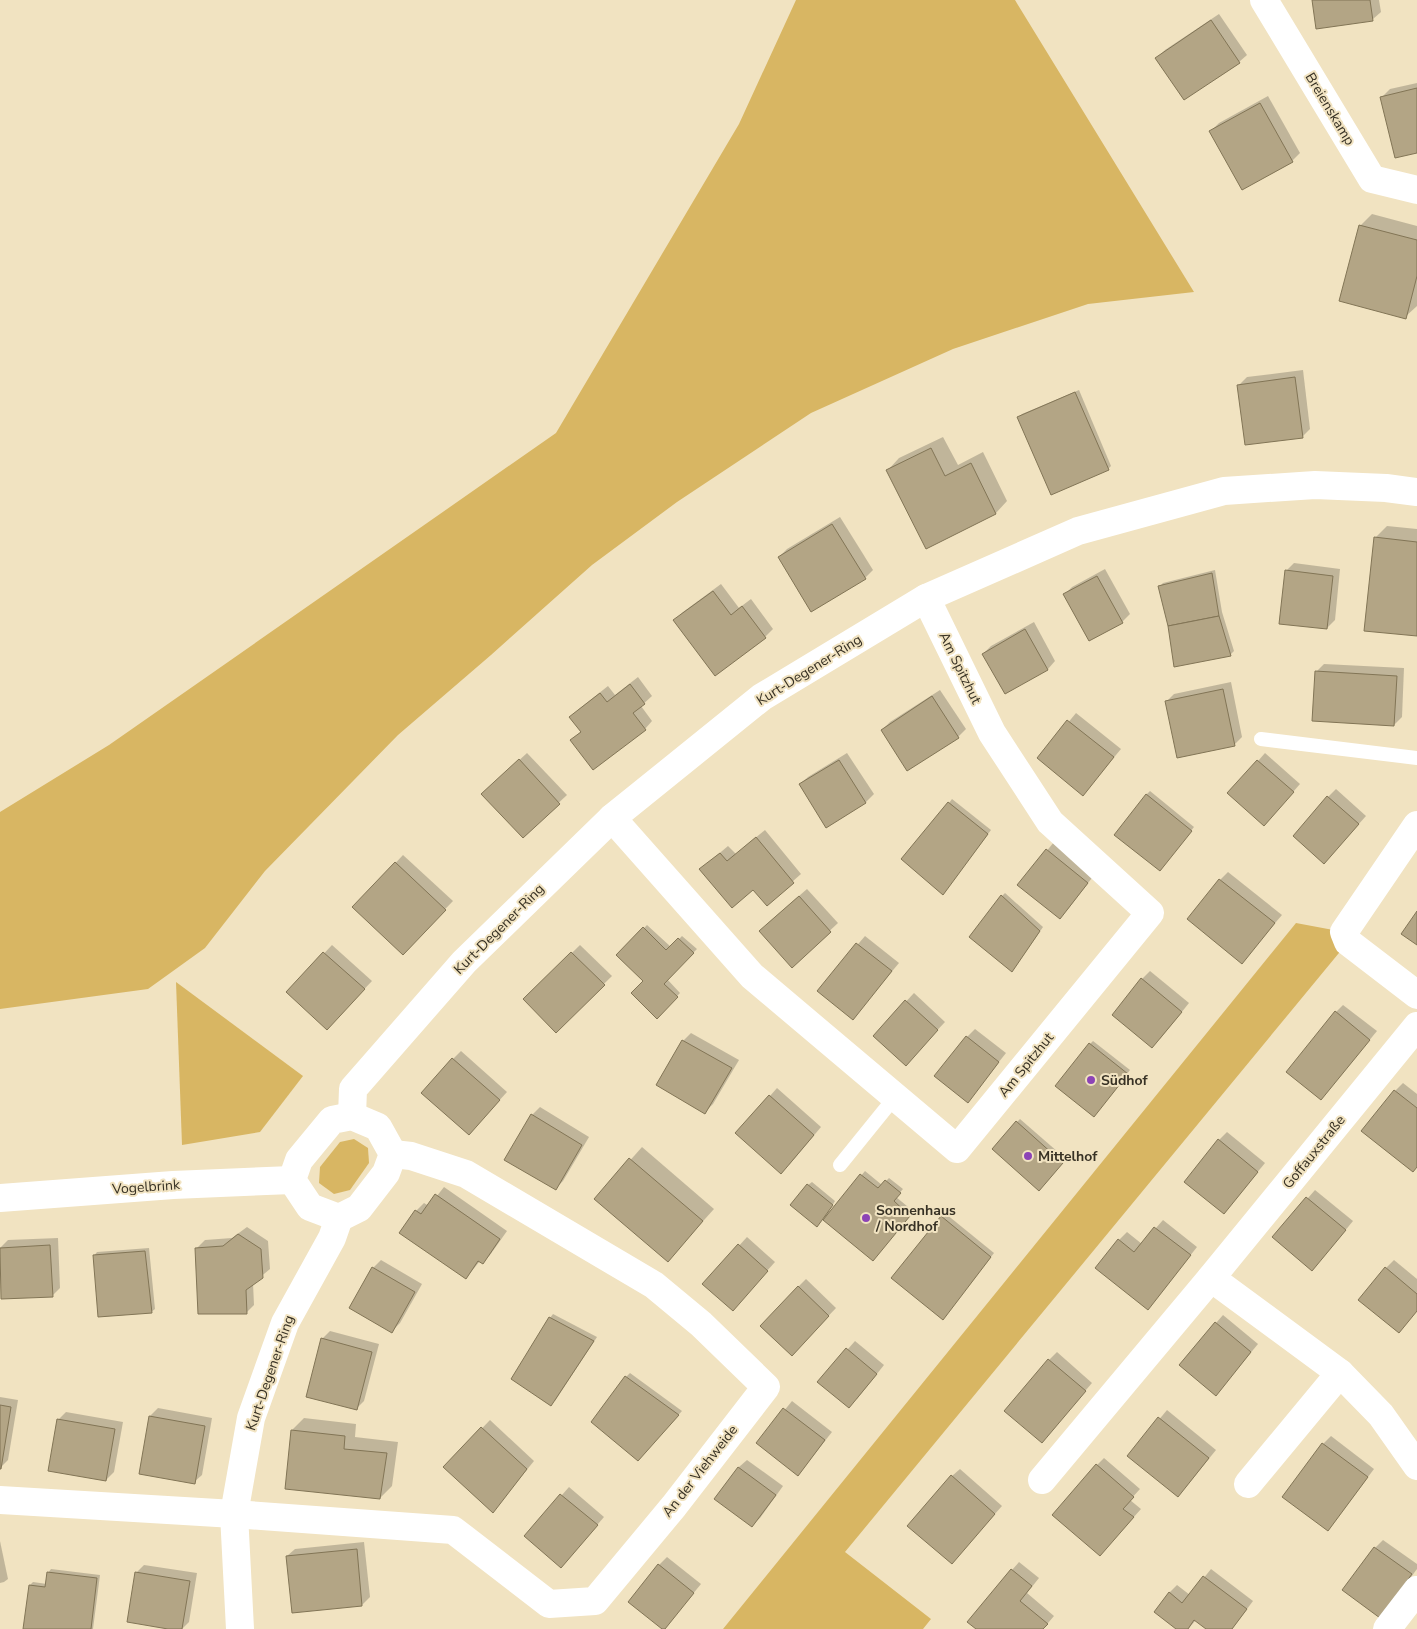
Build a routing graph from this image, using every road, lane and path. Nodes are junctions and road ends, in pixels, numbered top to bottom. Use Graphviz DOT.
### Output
graph roads {
  1 [pos="1264,0"];
  2 [pos="1417,190"];
  3 [pos="1417,492"];
  4 [pos="926,598"];
  5 [pos="1261,739"];
  6 [pos="1417,758"];
  7 [pos="612,818"];
  8 [pos="1417,825"];
  9 [pos="1417,995"];
  10 [pos="1417,1026"];
  11 [pos="895,1097"];
  12 [pos="352,1116"];
  13 [pos="393,1154"];
  14 [pos="840,1165"];
  15 [pos="292,1180"];
  16 [pos="0,1198"];
  17 [pos="339,1218"];
  18 [pos="1211,1278"];
  19 [pos="1340,1373"];
  20 [pos="1417,1466"];
  21 [pos="1042,1480"];
  22 [pos="1248,1484"];
  23 [pos="0,1500"];
  24 [pos="234,1514"];
  25 [pos="1417,1590"];
  26 [pos="240,1629"];
  27 [pos="1387,1629"];
  1 -- 2 [label="street, Breienskamp"];
  3 -- 4 [label="street, Kurt-Degener-Ring"];
  4 -- 7 [label="street, Kurt-Degener-Ring"];
  4 -- 11 [label="street, Am Spitzhut"];
  5 -- 6 [label="lane"];
  7 -- 11 [label="street, Am Spitzhut"];
  7 -- 12 [label="street, Kurt-Degener-Ring"];
  8 -- 9 [label="street"];
  10 -- 18 [label="street, Goffauxstraße"];
  11 -- 14 [label="lane"];
  12 -- 13 [label="street"];
  12 -- 15 [label="street"];
  13 -- 17 [label="street"];
  13 -- 24 [label="street, An der Viehweide"];
  15 -- 16 [label="street, Vogelbrink"];
  15 -- 17 [label="street"];
  17 -- 24 [label="street, Kurt-Degener-Ring"];
  18 -- 19 [label="street"];
  18 -- 21 [label="street, Goffauxstraße"];
  19 -- 20 [label="street"];
  19 -- 22 [label="street"];
  23 -- 24 [label="street"];
  24 -- 26 [label="street, Kurt-Degener-Ring"];
  25 -- 27 [label="street"];
}
